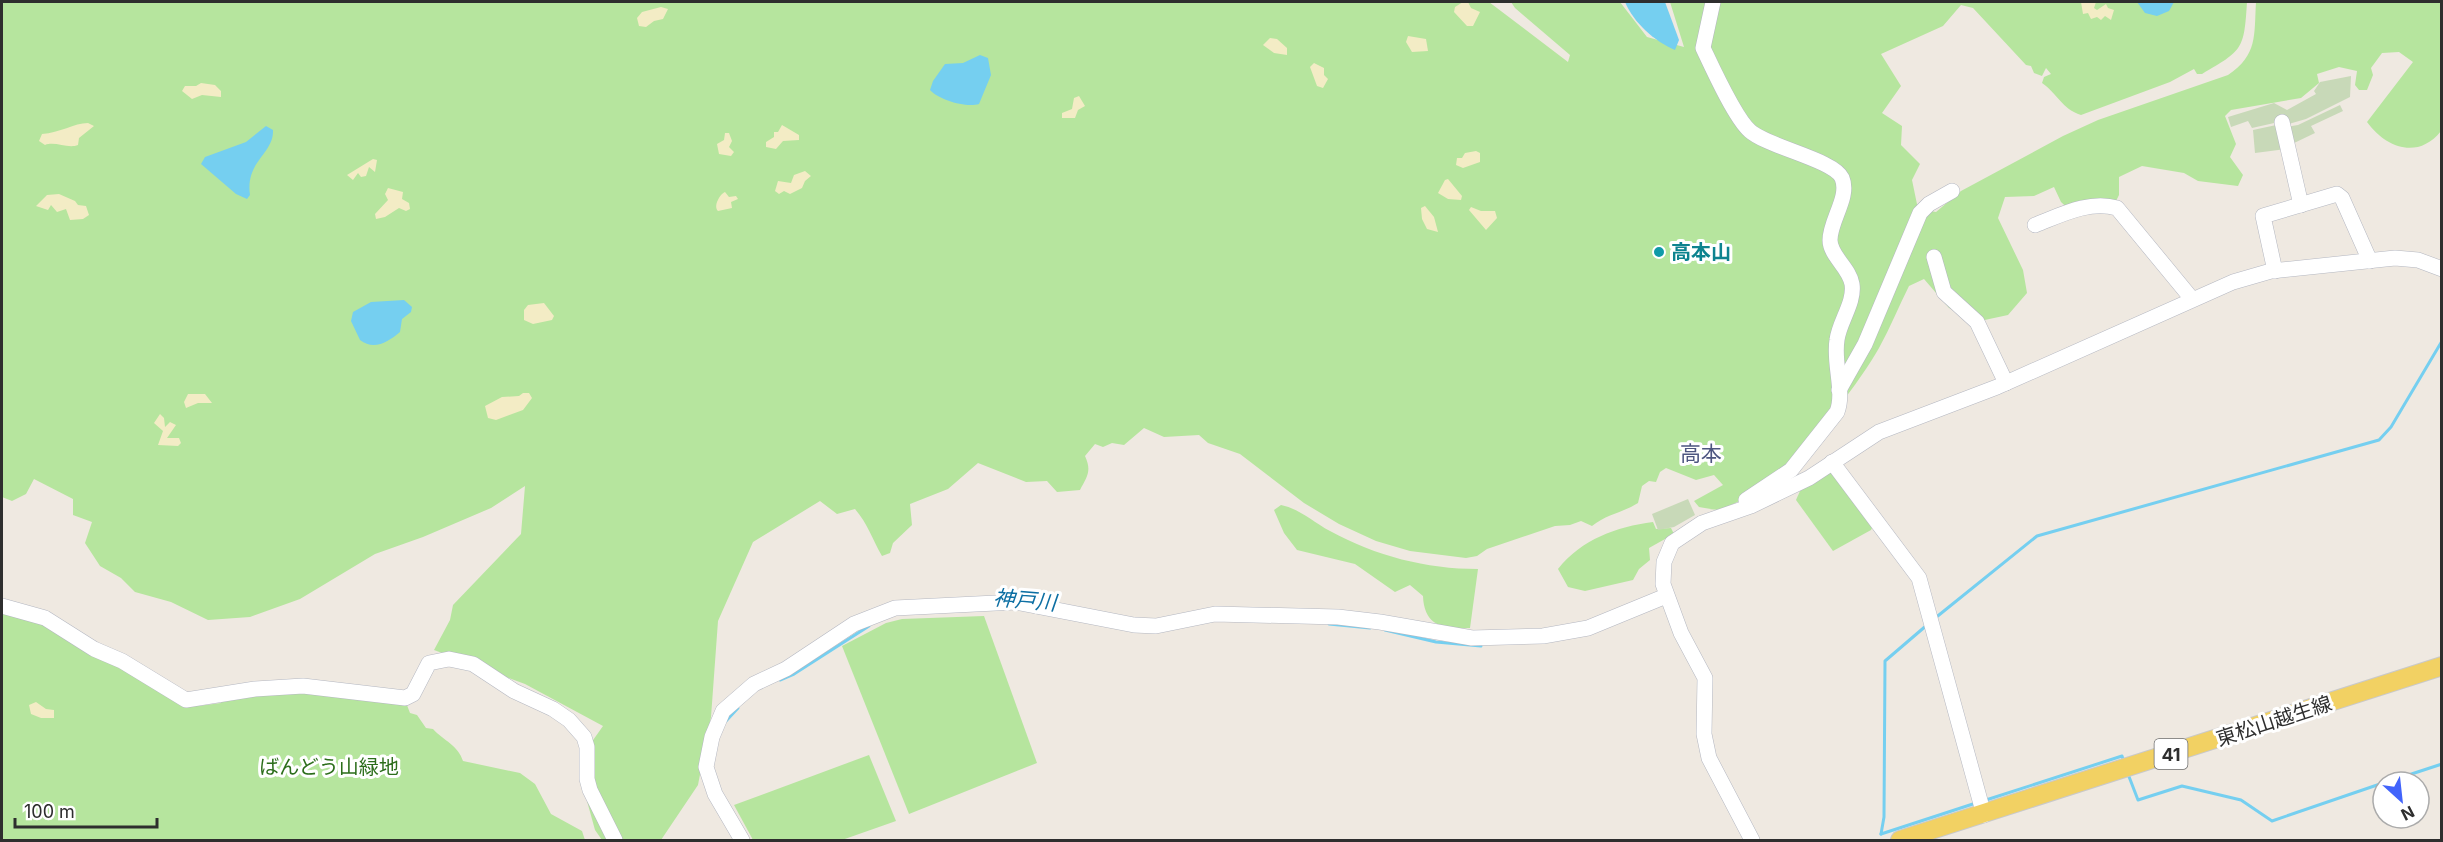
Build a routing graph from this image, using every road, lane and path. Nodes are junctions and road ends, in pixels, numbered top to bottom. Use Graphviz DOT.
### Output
graph roads {
  1 [pos="1713,2"];
  2 [pos="2282,122"];
  3 [pos="1952,191"];
  4 [pos="2301,205"];
  5 [pos="2035,225"];
  6 [pos="1934,257"];
  7 [pos="2370,261"];
  8 [pos="2442,269"];
  9 [pos="2276,271"];
  10 [pos="2192,299"];
  11 [pos="2006,383"];
  12 [pos="1839,390"];
  13 [pos="1832,462"];
  14 [pos="1733,512"];
  15 [pos="1666,596"];
  16 [pos="2,606"];
  17 [pos="2442,666"];
  18 [pos="1984,815"];
  19 [pos="615,840"];
  20 [pos="742,840"];
  21 [pos="1752,840"];
  22 [pos="1900,840"];
  1 -- 12 [label="street"];
  2 -- 4 [label="street"];
  3 -- 12 [label="street"];
  4 -- 7 [label="street"];
  4 -- 9 [label="street"];
  5 -- 10 [label="street"];
  6 -- 11 [label="street"];
  7 -- 8 [label="street"];
  7 -- 9 [label="street"];
  9 -- 10 [label="street"];
  10 -- 11 [label="street"];
  11 -- 13 [label="street"];
  12 -- 14 [label="street"];
  13 -- 14 [label="street"];
  13 -- 18 [label="street"];
  14 -- 15 [label="street"];
  15 -- 20 [label="street"];
  15 -- 21 [label="street"];
  16 -- 19 [label="street"];
  17 -- 18 [label="main road, 東松山越生線 / 41"];
  18 -- 22 [label="main road, 東松山越生線 / 41"];
}
